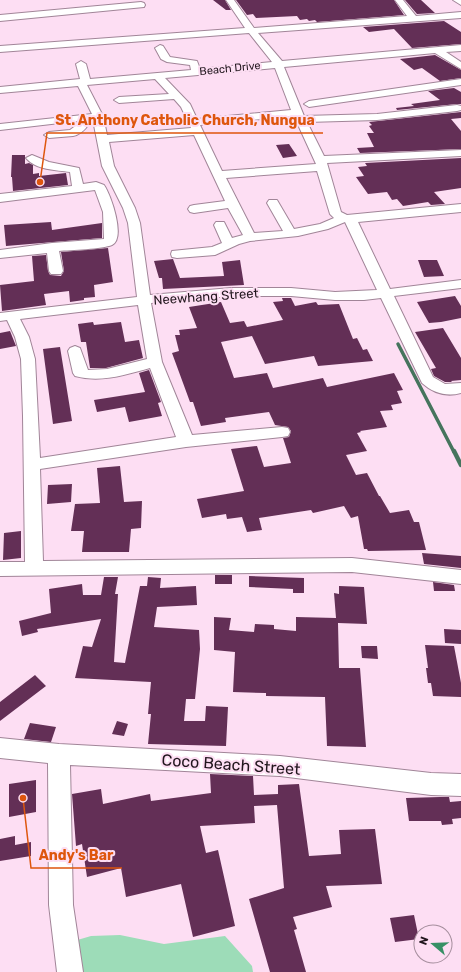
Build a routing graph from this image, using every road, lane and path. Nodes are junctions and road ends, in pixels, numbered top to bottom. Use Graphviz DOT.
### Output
graph roads {
  1 [pos="230,0"];
  2 [pos="399,0"];
  3 [pos="457,0"];
  4 [pos="461,2"];
  5 [pos="68,3"];
  6 [pos="141,5"];
  7 [pos="61,12"];
  8 [pos="81,14"];
  9 [pos="461,15"];
  10 [pos="0,18"];
  11 [pos="413,18"];
  12 [pos="27,24"];
  13 [pos="254,31"];
  14 [pos="83,33"];
  15 [pos="84,43"];
  16 [pos="160,48"];
  17 [pos="461,48"];
  18 [pos="0,49"];
  19 [pos="436,50"];
  20 [pos="278,63"];
  21 [pos="80,64"];
  22 [pos="461,66"];
  23 [pos="196,72"];
  24 [pos="157,75"];
  25 [pos="84,82"];
  26 [pos="461,82"];
  27 [pos="0,90"];
  28 [pos="178,96"];
  29 [pos="119,100"];
  30 [pos="309,104"];
  31 [pos="457,108"];
  32 [pos="98,116"];
  33 [pos="299,116"];
  34 [pos="82,118"];
  35 [pos="141,125"];
  36 [pos="196,126"];
  37 [pos="0,127"];
  38 [pos="102,134"];
  39 [pos="49,135"];
  40 [pos="461,153"];
  41 [pos="32,158"];
  42 [pos="321,163"];
  43 [pos="219,175"];
  44 [pos="78,188"];
  45 [pos="0,198"];
  46 [pos="273,203"];
  47 [pos="232,204"];
  48 [pos="461,208"];
  49 [pos="194,209"];
  50 [pos="347,219"];
  51 [pos="220,225"];
  52 [pos="290,233"];
  53 [pos="250,237"];
  54 [pos="229,244"];
  55 [pos="52,247"];
  56 [pos="0,254"];
  57 [pos="177,254"];
  58 [pos="56,271"];
  59 [pos="461,284"];
  60 [pos="385,294"];
  61 [pos="144,300"];
  62 [pos="6,316"];
  63 [pos="75,351"];
  64 [pos="156,362"];
  65 [pos="461,388"];
  66 [pos="282,432"];
  67 [pos="186,441"];
  68 [pos="31,465"];
  69 [pos="0,568"];
  70 [pos="34,568"];
  71 [pos="461,577"];
  72 [pos="0,748"];
  73 [pos="59,754"];
  74 [pos="461,786"];
  75 [pos="70,972"];
  1 -- 13 [label="street"];
  2 -- 11 [label="street"];
  3 -- 4 [label="street"];
  5 -- 8 [label="street"];
  6 -- 8 [label="street"];
  7 -- 8 [label="street"];
  7 -- 10 [label="street"];
  7 -- 12 [label="street"];
  9 -- 11 [label="street"];
  11 -- 13 [label="street"];
  13 -- 15 [label="street"];
  13 -- 20 [label="street"];
  14 -- 15 [label="street"];
  15 -- 18 [label="street"];
  16 -- 23 [label="street"];
  17 -- 19 [label="street, Beach Drive"];
  19 -- 20 [label="street, Beach Drive"];
  19 -- 22 [label="street"];
  20 -- 23 [label="street, Beach Drive"];
  20 -- 33 [label="street"];
  21 -- 25 [label="street"];
  23 -- 24 [label="street, Beach Drive"];
  24 -- 25 [label="street, Beach Drive"];
  24 -- 28 [label="street"];
  25 -- 27 [label="street, Beach Drive"];
  25 -- 32 [label="street"];
  26 -- 30 [label="street"];
  28 -- 29 [label="street"];
  28 -- 36 [label="street"];
  31 -- 33 [label="street"];
  32 -- 34 [label="street"];
  32 -- 38 [label="street"];
  33 -- 36 [label="street"];
  33 -- 42 [label="street"];
  34 -- 37 [label="street"];
  34 -- 39 [label="street"];
  35 -- 38 [label="street"];
  36 -- 38 [label="street"];
  36 -- 43 [label="street"];
  38 -- 61 [label="street"];
  40 -- 42 [label="street"];
  41 -- 44 [label="street"];
  42 -- 43 [label="street"];
  42 -- 50 [label="street"];
  43 -- 47 [label="street"];
  44 -- 45 [label="street"];
  44 -- 55 [label="street"];
  46 -- 52 [label="street"];
  47 -- 49 [label="street"];
  47 -- 53 [label="street"];
  48 -- 50 [label="street"];
  50 -- 52 [label="street"];
  50 -- 60 [label="street"];
  51 -- 54 [label="street"];
  52 -- 53 [label="street"];
  53 -- 54 [label="street"];
  54 -- 57 [label="street"];
  55 -- 56 [label="street"];
  55 -- 58 [label="street"];
  59 -- 60 [label="street, Neewhang Street"];
  60 -- 61 [label="street, Neewhang Street"];
  60 -- 65 [label="street"];
  61 -- 62 [label="street, Neewhang Street"];
  61 -- 64 [label="street"];
  62 -- 68 [label="street"];
  63 -- 64 [label="street"];
  64 -- 67 [label="street"];
  66 -- 67 [label="street"];
  67 -- 68 [label="street"];
  68 -- 70 [label="street"];
  69 -- 70 [label="street"];
  70 -- 71 [label="street"];
  72 -- 73 [label="street, Coco Beach Street"];
  73 -- 74 [label="street, Coco Beach Street"];
  73 -- 75 [label="street"];
}
